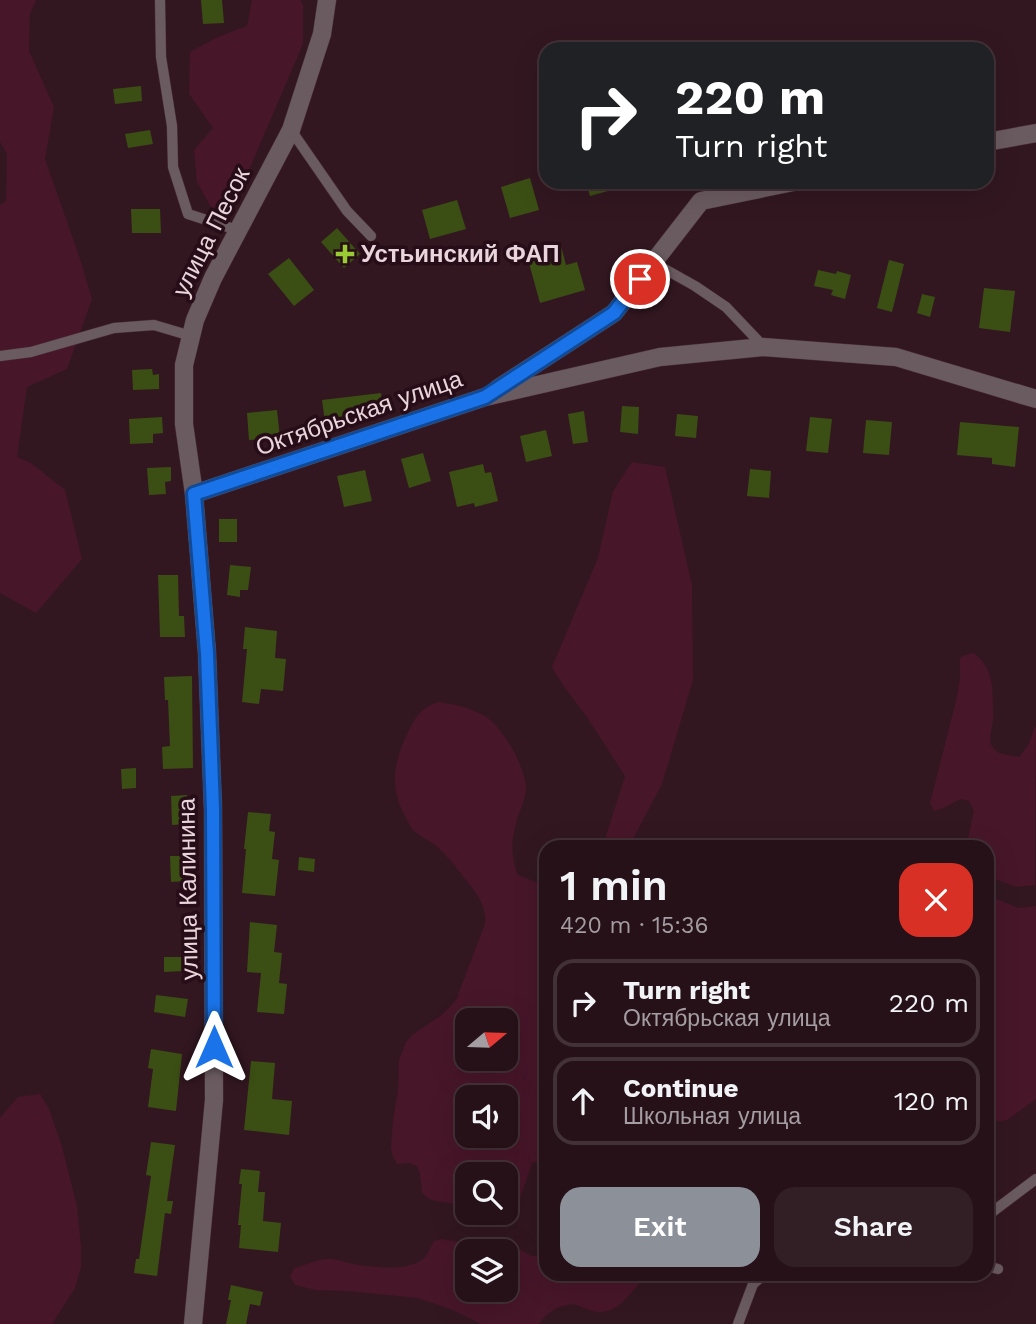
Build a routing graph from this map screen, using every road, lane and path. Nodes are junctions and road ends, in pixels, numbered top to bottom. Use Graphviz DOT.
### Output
graph roads {
  1 [pos="160,0"];
  2 [pos="327,0"];
  3 [pos="291,130"];
  4 [pos="1036,133"];
  5 [pos="994,141"];
  6 [pos="759,189"];
  7 [pos="237,230"];
  8 [pos="371,236"];
  9 [pos="654,263"];
  10 [pos="191,335"];
  11 [pos="763,347"];
  12 [pos="0,356"];
  13 [pos="485,397"];
  14 [pos="1036,399"];
  15 [pos="194,494"];
  16 [pos="1036,1179"];
  17 [pos="994,1211"];
  18 [pos="757,1281"];
  19 [pos="194,1324"];
  20 [pos="738,1324"];
  1 -- 7 [label="lane"];
  2 -- 3 [label="street, улица Песок"];
  3 -- 7 [label="street, улица Песок"];
  3 -- 8 [label="lane"];
  4 -- 5 [label="street"];
  6 -- 9 [label="street"];
  7 -- 10 [label="street, улица Песок"];
  9 -- 11 [label="lane"];
  9 -- 13 [label="street"];
  10 -- 12 [label="lane"];
  10 -- 15 [label="street, улица Песок"];
  11 -- 13 [label="street, Октябрьская улица"];
  11 -- 14 [label="street, Октябрьская улица"];
  13 -- 15 [label="street, Октябрьская улица"];
  15 -- 19 [label="street, улица Калинина"];
  16 -- 17 [label="lane"];
  18 -- 20 [label="lane"];
}
